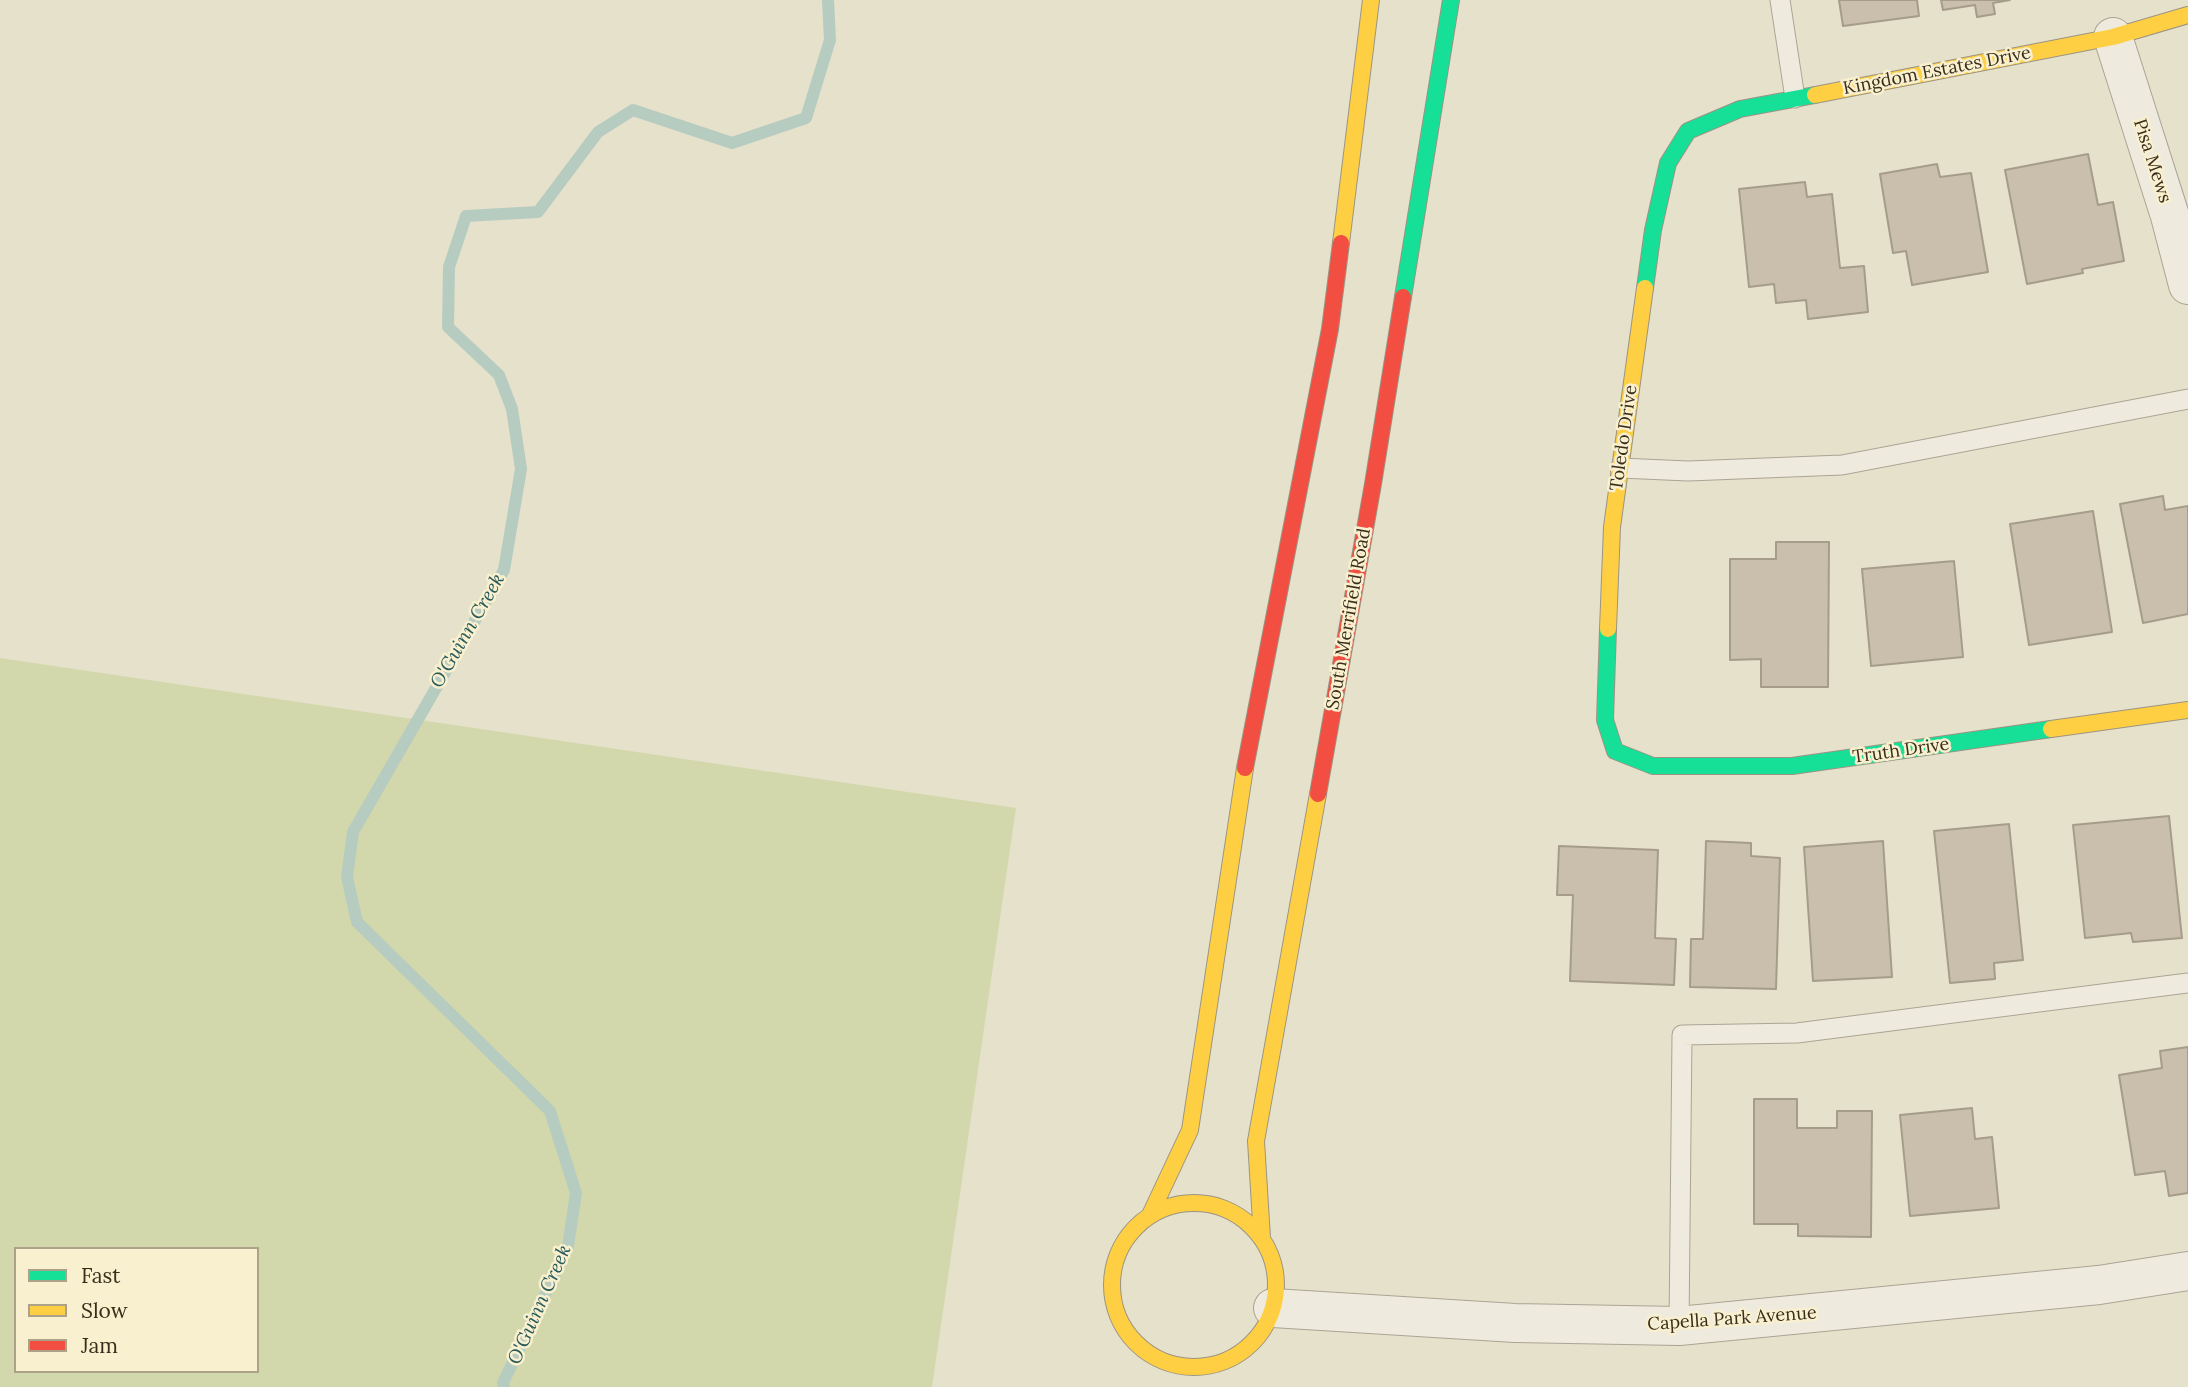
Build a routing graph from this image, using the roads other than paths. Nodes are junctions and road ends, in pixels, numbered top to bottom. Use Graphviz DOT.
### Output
graph roads {
  1 [pos="1371,0"];
  2 [pos="1451,0"];
  3 [pos="1780,0"];
  4 [pos="2188,15"];
  5 [pos="2113,37"];
  6 [pos="1795,98"];
  7 [pos="1688,131"];
  8 [pos="2188,285"];
  9 [pos="2188,399"];
  10 [pos="1620,468"];
  11 [pos="2188,710"];
  12 [pos="1615,751"];
  13 [pos="2188,983"];
  14 [pos="1151,1213"];
  15 [pos="1262,1238"];
  16 [pos="2188,1271"];
  17 [pos="1273,1308"];
  18 [pos="1679,1326"];
  1 -- 14 [label="street"];
  2 -- 15 [label="street, South Merrifield Road"];
  3 -- 6 [label="lane"];
  4 -- 5 [label="street, Kingdom Estates Drive"];
  5 -- 6 [label="street, Kingdom Estates Drive"];
  5 -- 8 [label="street, Pisa Mews"];
  6 -- 7 [label="street, Kingdom Estates Drive"];
  7 -- 10 [label="street, Toledo Drive"];
  9 -- 10 [label="lane"];
  10 -- 12 [label="street, Toledo Drive"];
  11 -- 12 [label="street, Truth Drive"];
  13 -- 18 [label="lane"];
  14 -- 15 [label="street"];
  14 -- 17 [label="street"];
  15 -- 17 [label="street"];
  16 -- 18 [label="street, Capella Park Avenue"];
  17 -- 18 [label="street, Capella Park Avenue"];
}
